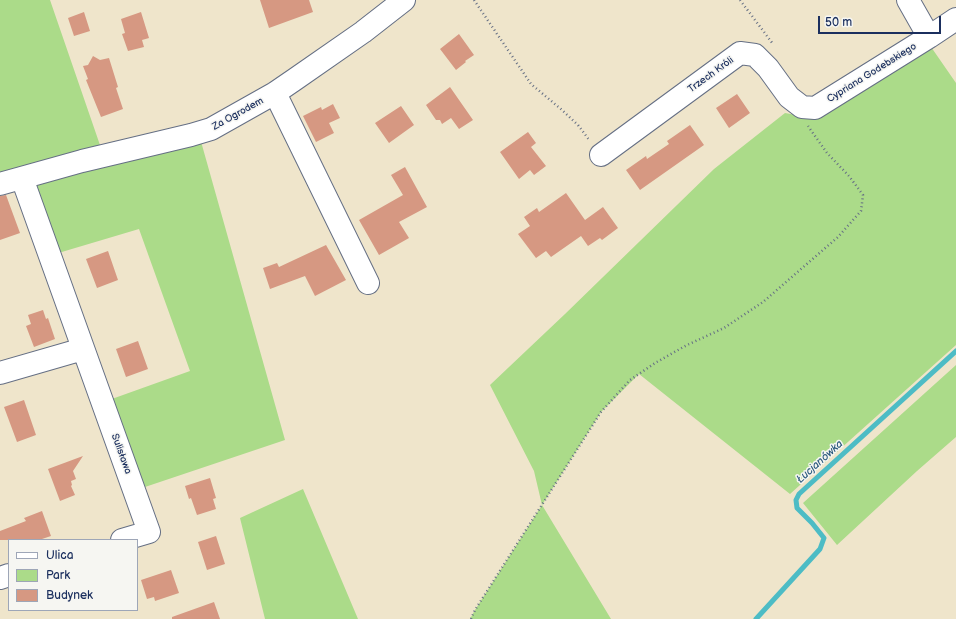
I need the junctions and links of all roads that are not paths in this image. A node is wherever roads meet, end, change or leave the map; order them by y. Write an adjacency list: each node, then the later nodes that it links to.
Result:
1 (404, 0): 5 (street, Za Ogrodem)
2 (908, 0): 4 (street)
3 (956, 19): 4 (street, Cypriana Godebskiego)
4 (929, 37): 6 (street, Cypriana Godebskiego)
5 (275, 93): 8 (street, Za Ogrodem); 10 (street)
6 (808, 107): 7 (street, Trzech Króli)
7 (601, 155)
8 (22, 178): 9 (street, Za Ogrodem); 11 (street, Sulisława)
9 (0, 184)
10 (368, 283)
11 (83, 349): 12 (street); 13 (street, Sulisława)
12 (0, 373)
13 (125, 539)

